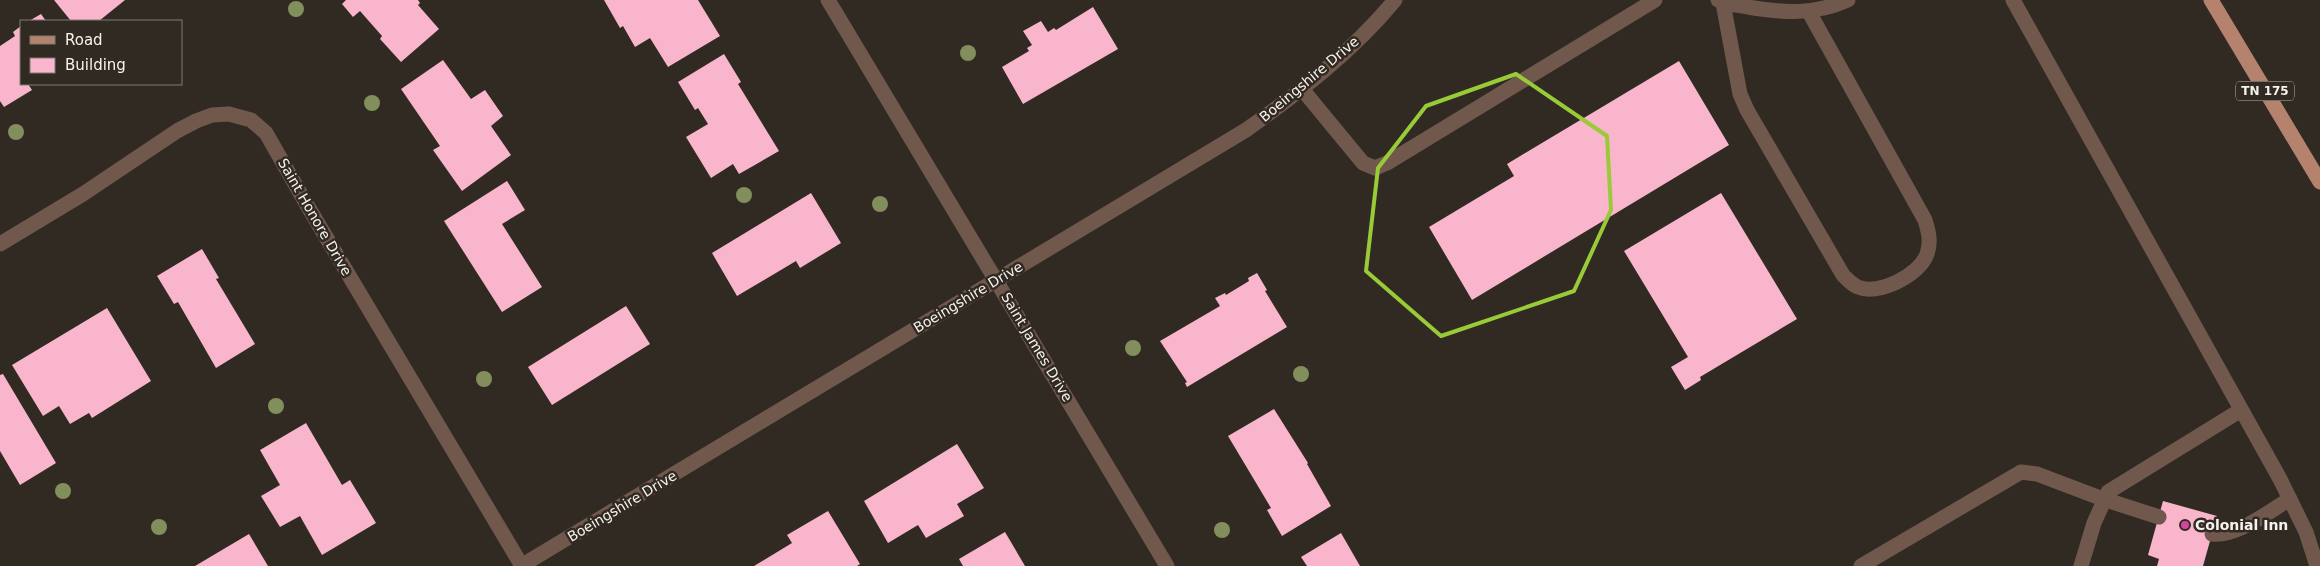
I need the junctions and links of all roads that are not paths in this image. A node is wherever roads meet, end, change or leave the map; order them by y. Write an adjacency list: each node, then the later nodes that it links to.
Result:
1 (828, 0): 12 (street, Saint James Drive)
2 (1395, 0): 9 (street, Boeingshire Drive)
3 (1655, 0): 9 (street)
4 (1848, 0): 8 (street)
5 (2013, 0): 13 (street)
6 (2211, 0): 10 (main road, TN 175)
7 (1721, 1): 8 (street); 8 (street)
8 (1809, 12)
9 (1302, 89): 12 (street, Boeingshire Drive)
10 (2320, 182)
11 (0, 244): 18 (street, Saint Honore Drive)
12 (996, 280): 18 (street, Boeingshire Drive); 19 (street, Saint James Drive)
13 (2241, 410): 14 (street); 15 (street)
14 (2103, 499): 16 (street); 20 (street); 21 (street)
15 (2290, 499): 17 (street); 22 (street)
16 (2159, 517)
17 (2212, 534)
18 (521, 566)
19 (1167, 566)
20 (1861, 566)
21 (2081, 566)
22 (2317, 566)

